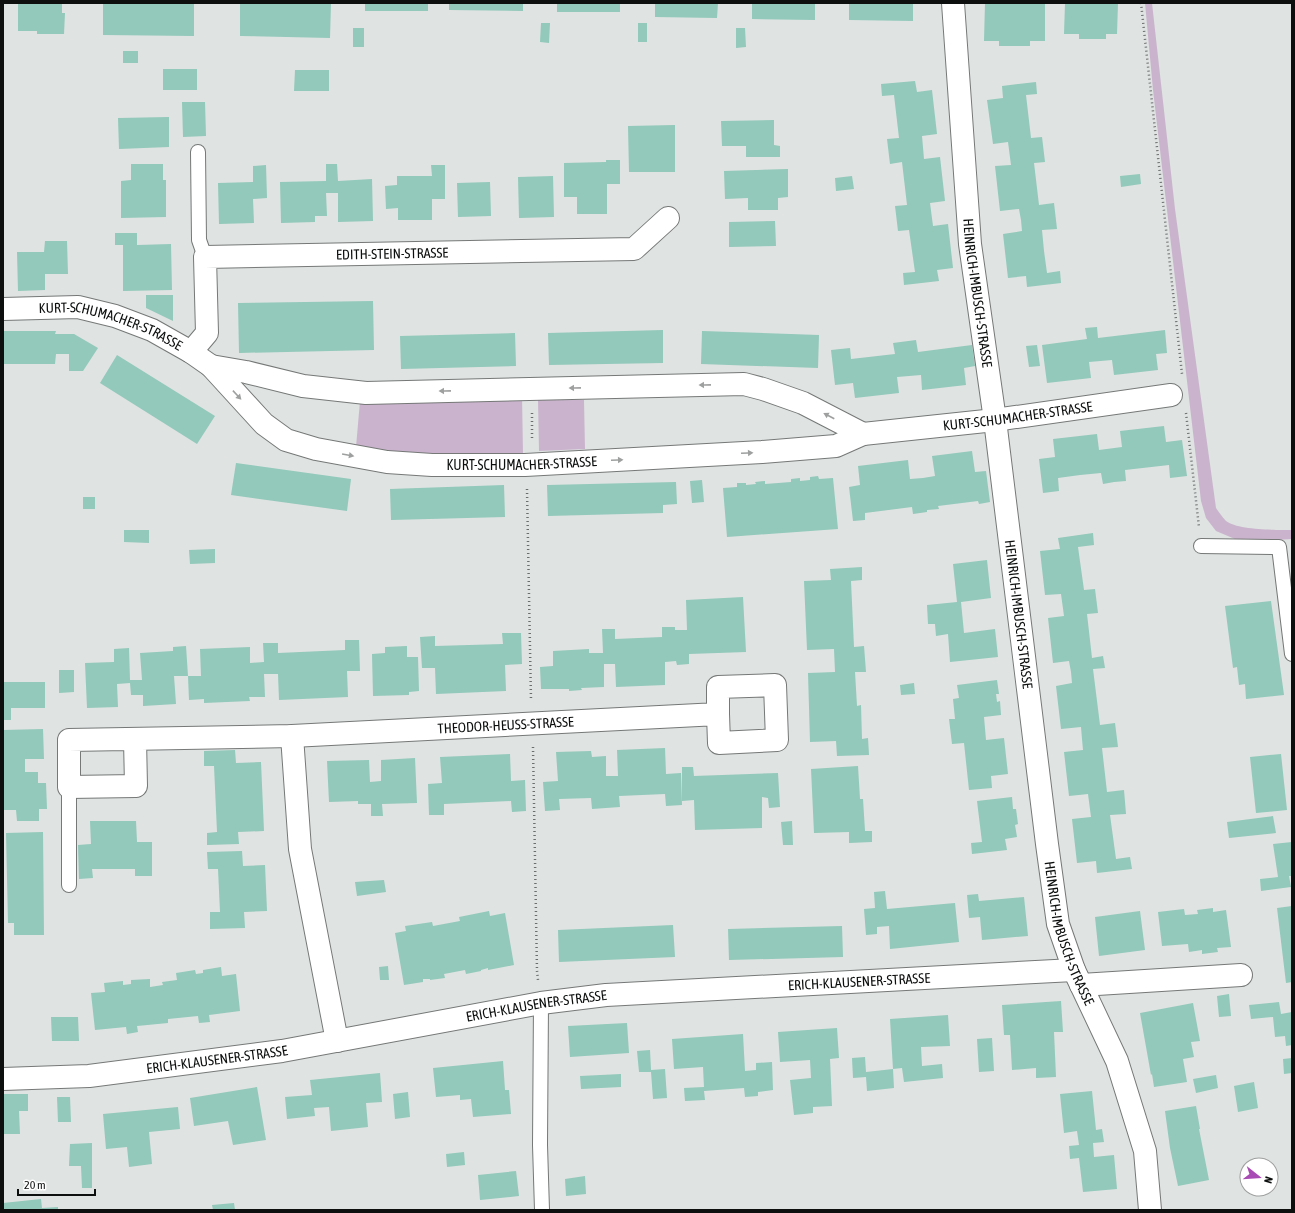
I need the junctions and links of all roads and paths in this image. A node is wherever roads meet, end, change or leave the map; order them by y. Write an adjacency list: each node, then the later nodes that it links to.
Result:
1 (953, 3): 11 (street, HEINRICH-IMBUSCH-STRASSE)
2 (1141, 3): 10 (path)
3 (198, 152): 5 (lane)
4 (668, 218): 5 (street, EDITH-STEIN-STRASSE)
5 (205, 257): 7 (street)
6 (3, 308): 7 (street, KURT-SCHUMACHER-STRASSE)
7 (191, 352): 8 (street, KURT-SCHUMACHER-STRASSE)
8 (211, 366): 9 (street, KURT-SCHUMACHER-STRASSE, one-way to 8); 13 (street, KURT-SCHUMACHER-STRASSE, one-way to 13)
9 (532, 389): 12 (street, KURT-SCHUMACHER-STRASSE, one-way to 9); 13 (path)
10 (1180, 394): 11 (street, KURT-SCHUMACHER-STRASSE); 14 (path)
11 (995, 420): 12 (street, KURT-SCHUMACHER-STRASSE); 22 (street, HEINRICH-IMBUSCH-STRASSE)
12 (863, 434): 13 (street, KURT-SCHUMACHER-STRASSE, one-way to 12)
13 (533, 464)
14 (1201, 546): 15 (lane)
15 (1292, 654)
16 (718, 714): 17 (street, THEODOR-HEUSS-STRASSE)
17 (292, 736): 18 (street, THEODOR-HEUSS-STRASSE); 24 (street)
18 (135, 739): 19 (street, THEODOR-HEUSS-STRASSE); 19 (street)
19 (68, 787): 20 (lane)
20 (69, 885)
21 (1241, 975): 22 (street, ERICH-KLAUSENER-STRASSE)
22 (1077, 977): 23 (street, ERICH-KLAUSENER-STRASSE); 27 (street, HEINRICH-IMBUSCH-STRASSE)
23 (542, 1003): 24 (street, ERICH-KLAUSENER-STRASSE); 26 (lane)
24 (337, 1041): 25 (street, ERICH-KLAUSENER-STRASSE)
25 (3, 1079)
26 (542, 1210)
27 (1150, 1210)

